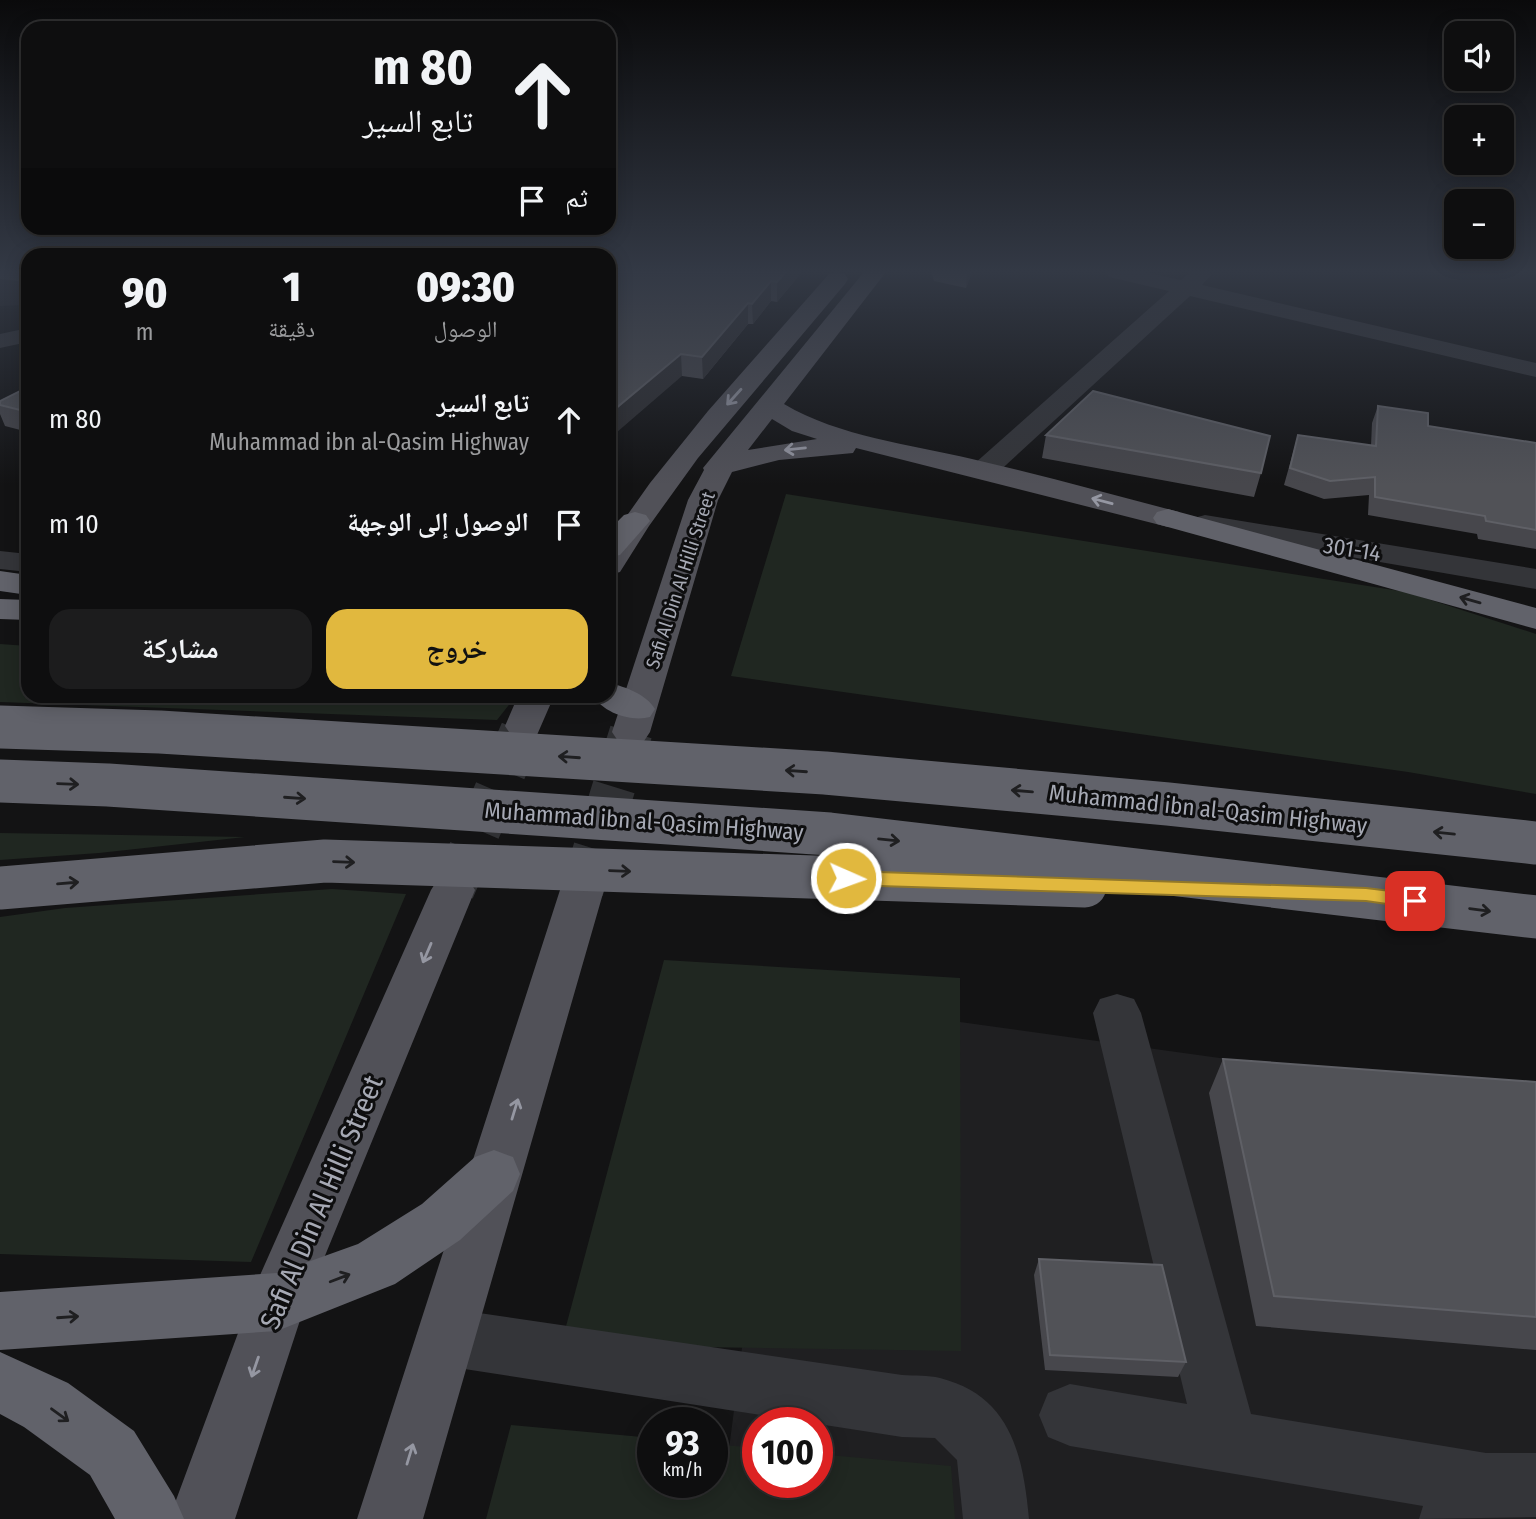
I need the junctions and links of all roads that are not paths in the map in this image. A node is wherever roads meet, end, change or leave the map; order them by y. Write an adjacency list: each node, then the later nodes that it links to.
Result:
1 (781, 343): 11 (main road, Safi Al Din Al Hilli Street, one-way to 11)
2 (819, 343): 6 (main road, Safi Al Din Al Hilli Street)
3 (1125, 343): 9 (street)
4 (1433, 343): 5 (street)
5 (1536, 370)
6 (769, 406): 7 (main road); 8 (main road, Safi Al Din Al Hilli Street)
7 (887, 449): 8 (main road, one-way to 8); 9 (main road)
8 (721, 466): 11 (main road); 22 (main road, Safi Al Din Al Hilli Street)
9 (984, 470): 10 (main road, one-way to 9)
10 (1168, 518): 16 (street, 301-14); 21 (highway, one-way to 10)
11 (635, 521): 12 (highway); 13 (main road, Safi Al Din Al Hilli Street)
12 (616, 541)
13 (616, 553)
14 (0, 560): 15 (street)
15 (21, 562)
16 (1536, 579)
17 (0, 581): 18 (highway)
18 (21, 584)
19 (0, 609): 20 (highway)
20 (21, 610)
21 (1536, 619)
22 (626, 712)
23 (0, 727): 25 (highway, Muhammad ibn al-Qasim Highway, one-way to 23, bridge)
24 (0, 782): 29 (highway, Muhammad ibn al-Qasim Highway, one-way to 29, bridge)
25 (1536, 843)
26 (0, 888): 29 (highway, one-way to 29, bridge)
27 (453, 890): 33 (main road, Safi Al Din Al Hilli Street, one-way to 33)
28 (582, 890): 32 (main road, one-way to 28)
29 (1366, 895): 30 (highway, Muhammad ibn al-Qasim Highway, one-way to 30, bridge)
30 (1536, 917)
31 (1117, 1013): 38 (street)
32 (494, 1174): 33 (highway, one-way to 32); 35 (main road)
33 (277, 1302): 34 (highway, one-way to 33); 41 (main road, Safi Al Din Al Hilli Street, one-way to 41)
34 (0, 1321)
35 (445, 1337): 42 (main road, one-way to 35); 43 (street)
36 (0, 1382): 40 (highway, one-way to 40)
37 (1070, 1415): 38 (street)
38 (1227, 1441): 39 (street)
39 (1491, 1496)
40 (151, 1519)
41 (202, 1519)
42 (390, 1519)
43 (996, 1519)

